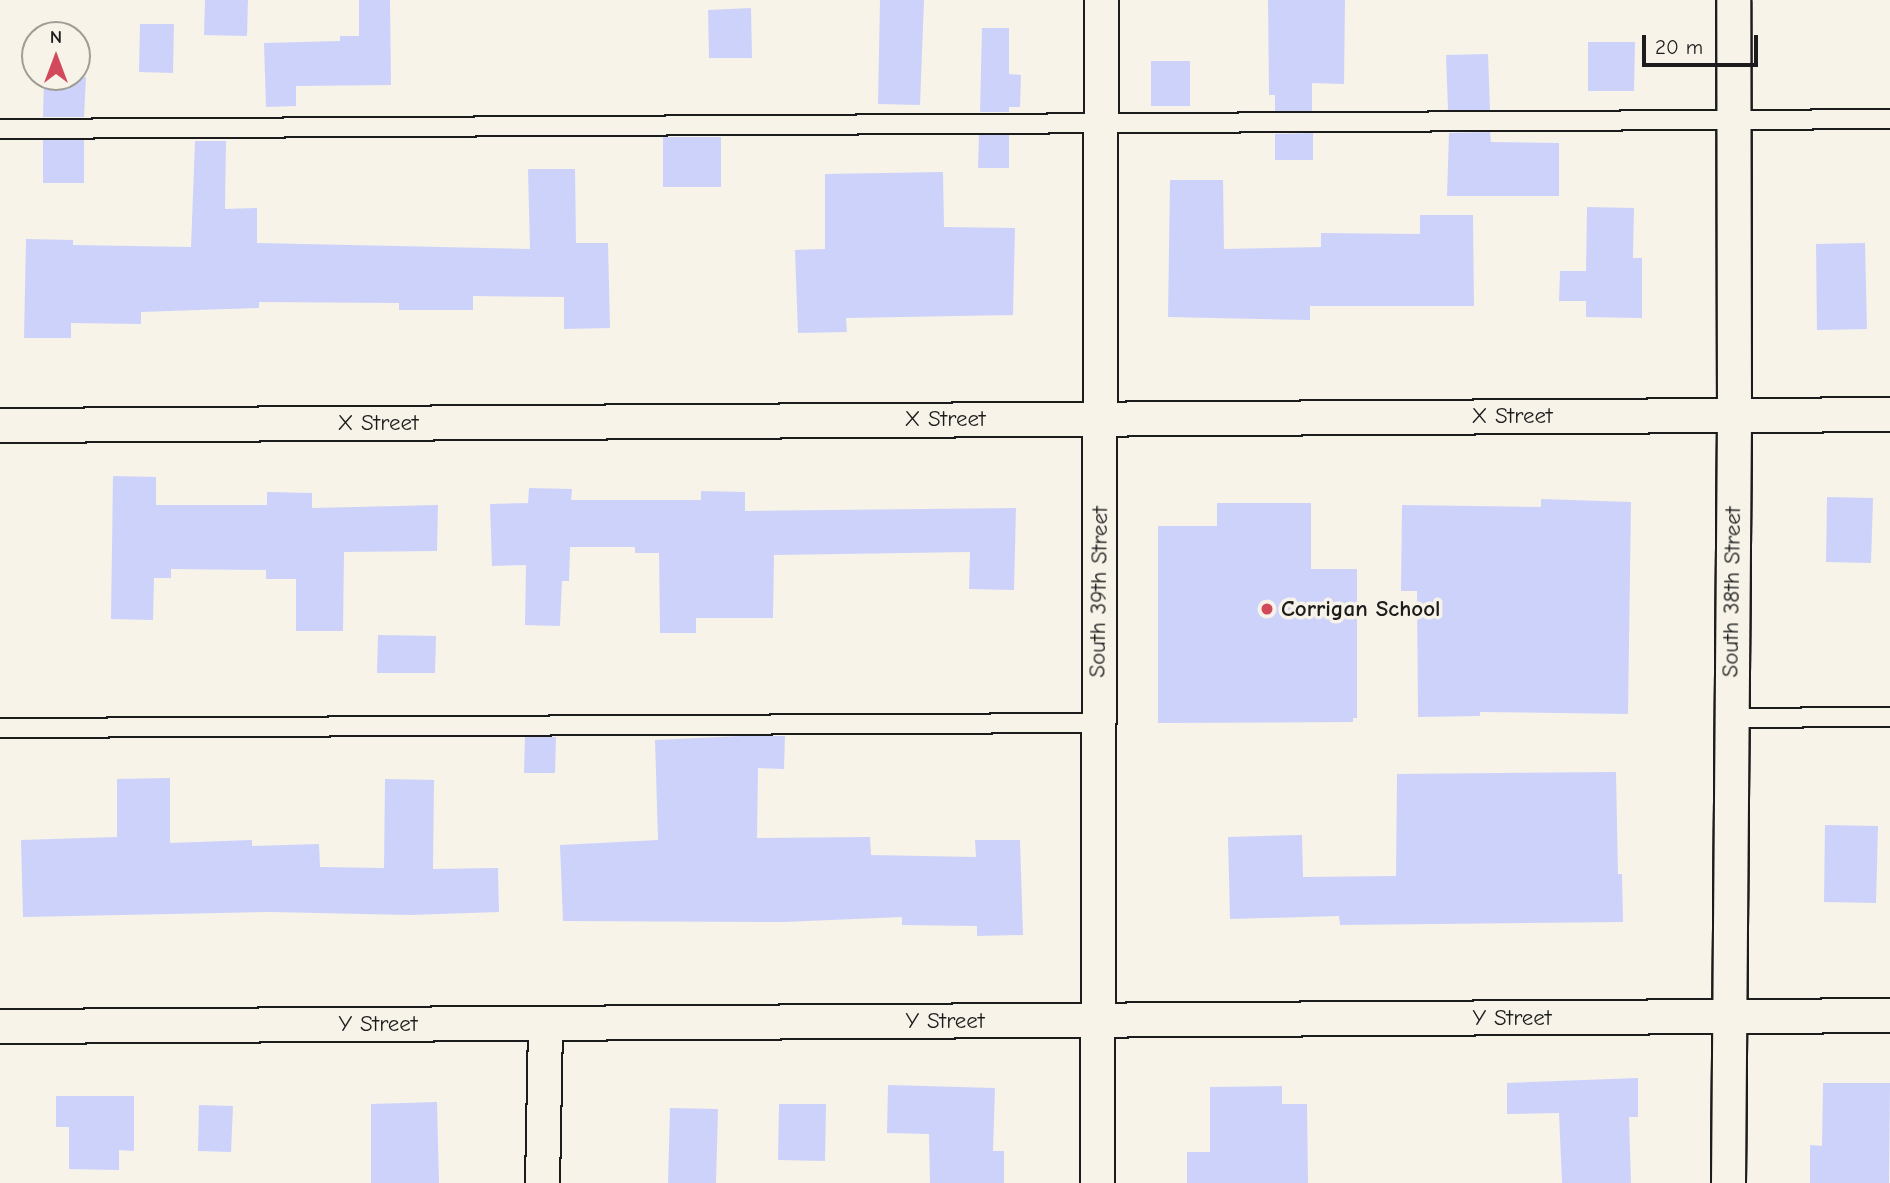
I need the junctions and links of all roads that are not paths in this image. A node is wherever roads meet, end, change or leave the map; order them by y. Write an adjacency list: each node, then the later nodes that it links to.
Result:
1 (1101, 0): 5 (street, South 39th Street)
2 (1733, 0): 4 (street, South 38th Street)
3 (1890, 120): 4 (lane)
4 (1733, 121): 5 (lane); 7 (street, South 38th Street)
5 (1101, 124): 6 (lane); 9 (street, South 39th Street)
6 (0, 129)
7 (1734, 414): 8 (street, X Street); 9 (street, X Street); 12 (street, South 38th Street)
8 (1890, 414)
9 (1100, 418): 10 (street, X Street); 13 (street, South 39th Street)
10 (0, 425)
11 (1890, 717): 12 (lane)
12 (1731, 718): 16 (street, South 38th Street)
13 (1098, 723): 14 (lane); 17 (street, South 39th Street)
14 (0, 728)
15 (1890, 1015): 16 (street, Y Street)
16 (1729, 1016): 17 (street, Y Street); 22 (street, South 38th Street)
17 (1096, 1021): 18 (street, Y Street); 21 (street, South 39th Street)
18 (544, 1024): 19 (street, Y Street); 20 (street)
19 (0, 1026)
20 (542, 1183)
21 (1097, 1183)
22 (1728, 1183)

